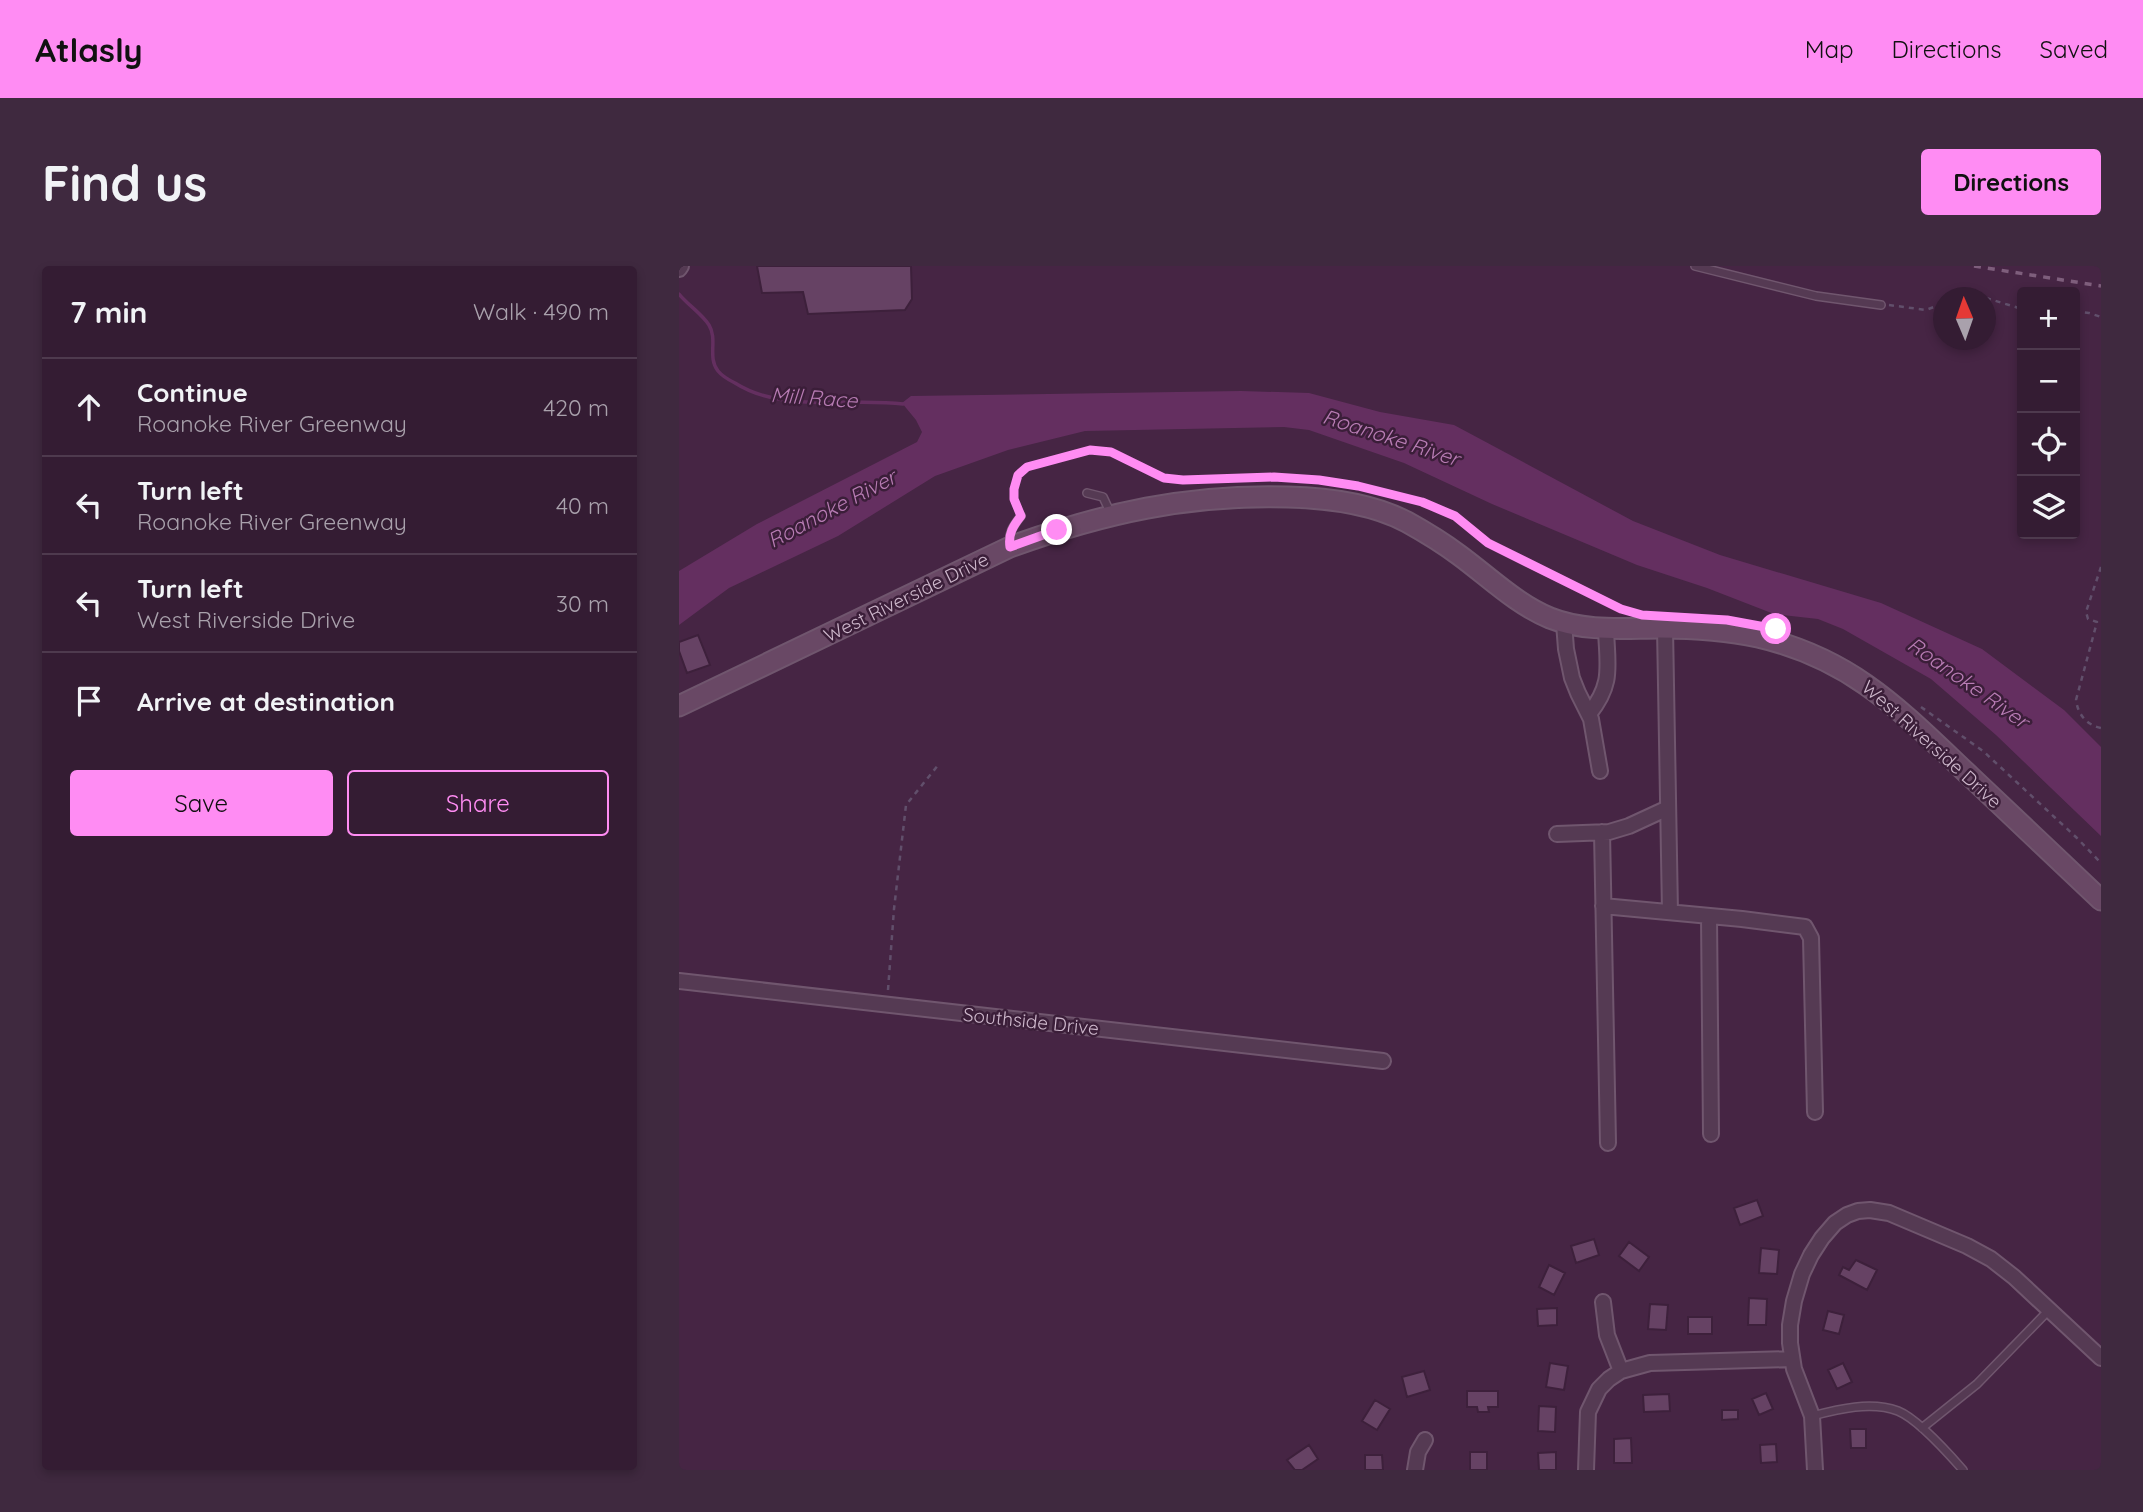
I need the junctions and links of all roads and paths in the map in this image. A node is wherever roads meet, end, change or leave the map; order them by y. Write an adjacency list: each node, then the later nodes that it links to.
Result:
1 (1695, 266): 3 (lane)
2 (1996, 301): 5 (path)
3 (1881, 304): 4 (path)
4 (1933, 307)
5 (2017, 307)
6 (2080, 312): 7 (path)
7 (2101, 317)
8 (1087, 493): 9 (lane)
9 (1112, 515): 11 (street, West Riverside Drive); 14 (street, West Riverside Drive)
10 (1021, 516): 11 (lane); 13 (path)
11 (1010, 547): 18 (street, West Riverside Drive)
12 (2101, 567): 20 (path)
13 (1642, 615)
14 (1564, 623): 15 (street, West Riverside Drive); 19 (street)
15 (1606, 628): 16 (street, West Riverside Drive); 19 (street)
16 (1665, 628): 23 (street); 27 (street, West Riverside Drive)
17 (1916, 704): 26 (path)
18 (679, 706)
19 (1589, 714): 22 (street)
20 (2101, 729)
21 (939, 764): 32 (path)
22 (1600, 771)
23 (1668, 808): 24 (street); 29 (street)
24 (1602, 832): 25 (street); 28 (street)
25 (1557, 834)
26 (2101, 863)
27 (2101, 900)
28 (1603, 906): 29 (street); 36 (street)
29 (1670, 912): 30 (street)
30 (1709, 916): 34 (street); 35 (street)
31 (679, 981): 32 (street, Southside Drive)
32 (886, 1004): 33 (street, Southside Drive)
33 (1383, 1061)
34 (1815, 1112)
35 (1711, 1134)
36 (1608, 1143)
37 (1603, 1302): 41 (street)
38 (2049, 1310): 39 (street); 40 (street); 43 (lane)
39 (2101, 1358)
40 (1792, 1359): 41 (street); 42 (street)
41 (1621, 1371): 46 (street)
42 (1812, 1416): 43 (lane); 47 (street)
43 (1922, 1428): 48 (lane)
44 (1425, 1440): 45 (street)
45 (1415, 1470)
46 (1586, 1470)
47 (1815, 1470)
48 (1963, 1470)

